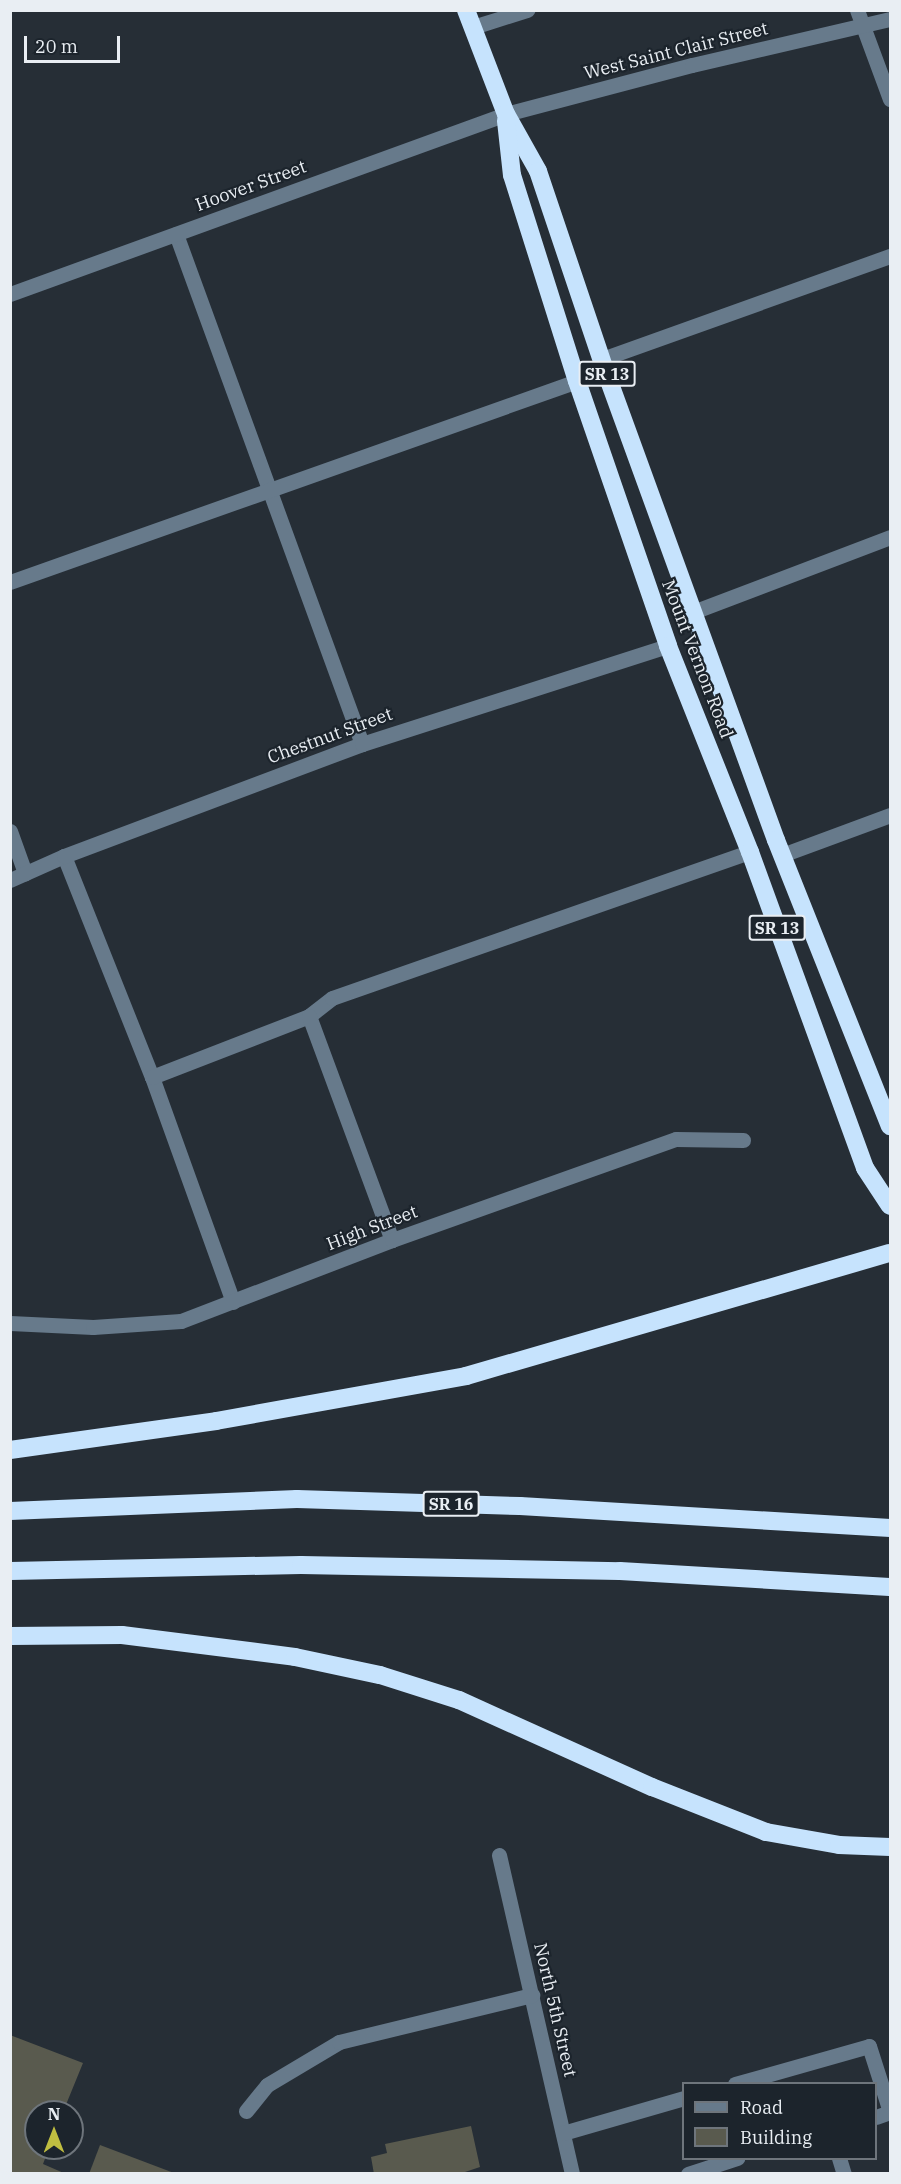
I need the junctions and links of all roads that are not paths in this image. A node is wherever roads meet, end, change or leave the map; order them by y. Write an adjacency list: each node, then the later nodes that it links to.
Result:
1 (526, 10): 3 (street)
2 (857, 10): 5 (street)
3 (469, 19): 7 (highway, Mount Vernon Road / SR 13)
4 (891, 19): 5 (street, West Saint Clair Street)
5 (863, 28): 6 (street); 7 (street, West Saint Clair Street)
6 (891, 99)
7 (506, 114): 8 (street, Hoover Street); 11 (highway, Mount Vernon Road / SR 13); 12 (highway, Mount Vernon Road / SR 13)
8 (176, 234): 10 (street, Hoover Street); 13 (street)
9 (891, 256): 11 (street)
10 (10, 294)
11 (602, 359): 16 (highway, Mount Vernon Road / SR 13)
12 (577, 381): 13 (street); 17 (highway, Mount Vernon Road / SR 13)
13 (269, 491): 15 (street); 18 (street)
14 (891, 537): 16 (street)
15 (10, 582)
16 (693, 612): 22 (highway, Mount Vernon Road / SR 13)
17 (668, 646): 18 (street, Chestnut Street); 21 (highway, Mount Vernon Road / SR 13)
18 (362, 744): 23 (street, Chestnut Street)
19 (891, 815): 22 (street)
20 (10, 831): 24 (street)
21 (750, 852): 26 (street); 30 (highway, Mount Vernon Road / SR 13)
22 (782, 855): 28 (highway, Mount Vernon Road / SR 13)
23 (64, 856): 24 (street, Chestnut Street); 27 (street)
24 (25, 873): 25 (street, Chestnut Street)
25 (10, 880)
26 (309, 1016): 27 (street); 31 (street)
27 (152, 1077): 33 (street)
28 (891, 1126)
29 (742, 1140): 31 (street, High Street)
30 (891, 1206)
31 (392, 1240): 33 (street, High Street)
32 (891, 1253): 35 (highway)
33 (233, 1302): 34 (street, High Street)
34 (10, 1323)
35 (10, 1450)
36 (10, 1510): 37 (highway, SR 16)
37 (891, 1528)
38 (10, 1571): 39 (highway)
39 (891, 1587)
40 (10, 1636): 41 (highway)
41 (891, 1847)
42 (499, 1855): 43 (street, North 5th Street)
43 (531, 1995): 46 (street); 48 (street, North 5th Street)
44 (742, 2082): 47 (street)
45 (682, 2099): 48 (street)
46 (246, 2111)
47 (890, 2112)
48 (563, 2133): 50 (street, North 5th Street)
49 (731, 2160): 51 (street)
50 (572, 2174)
51 (688, 2174)

